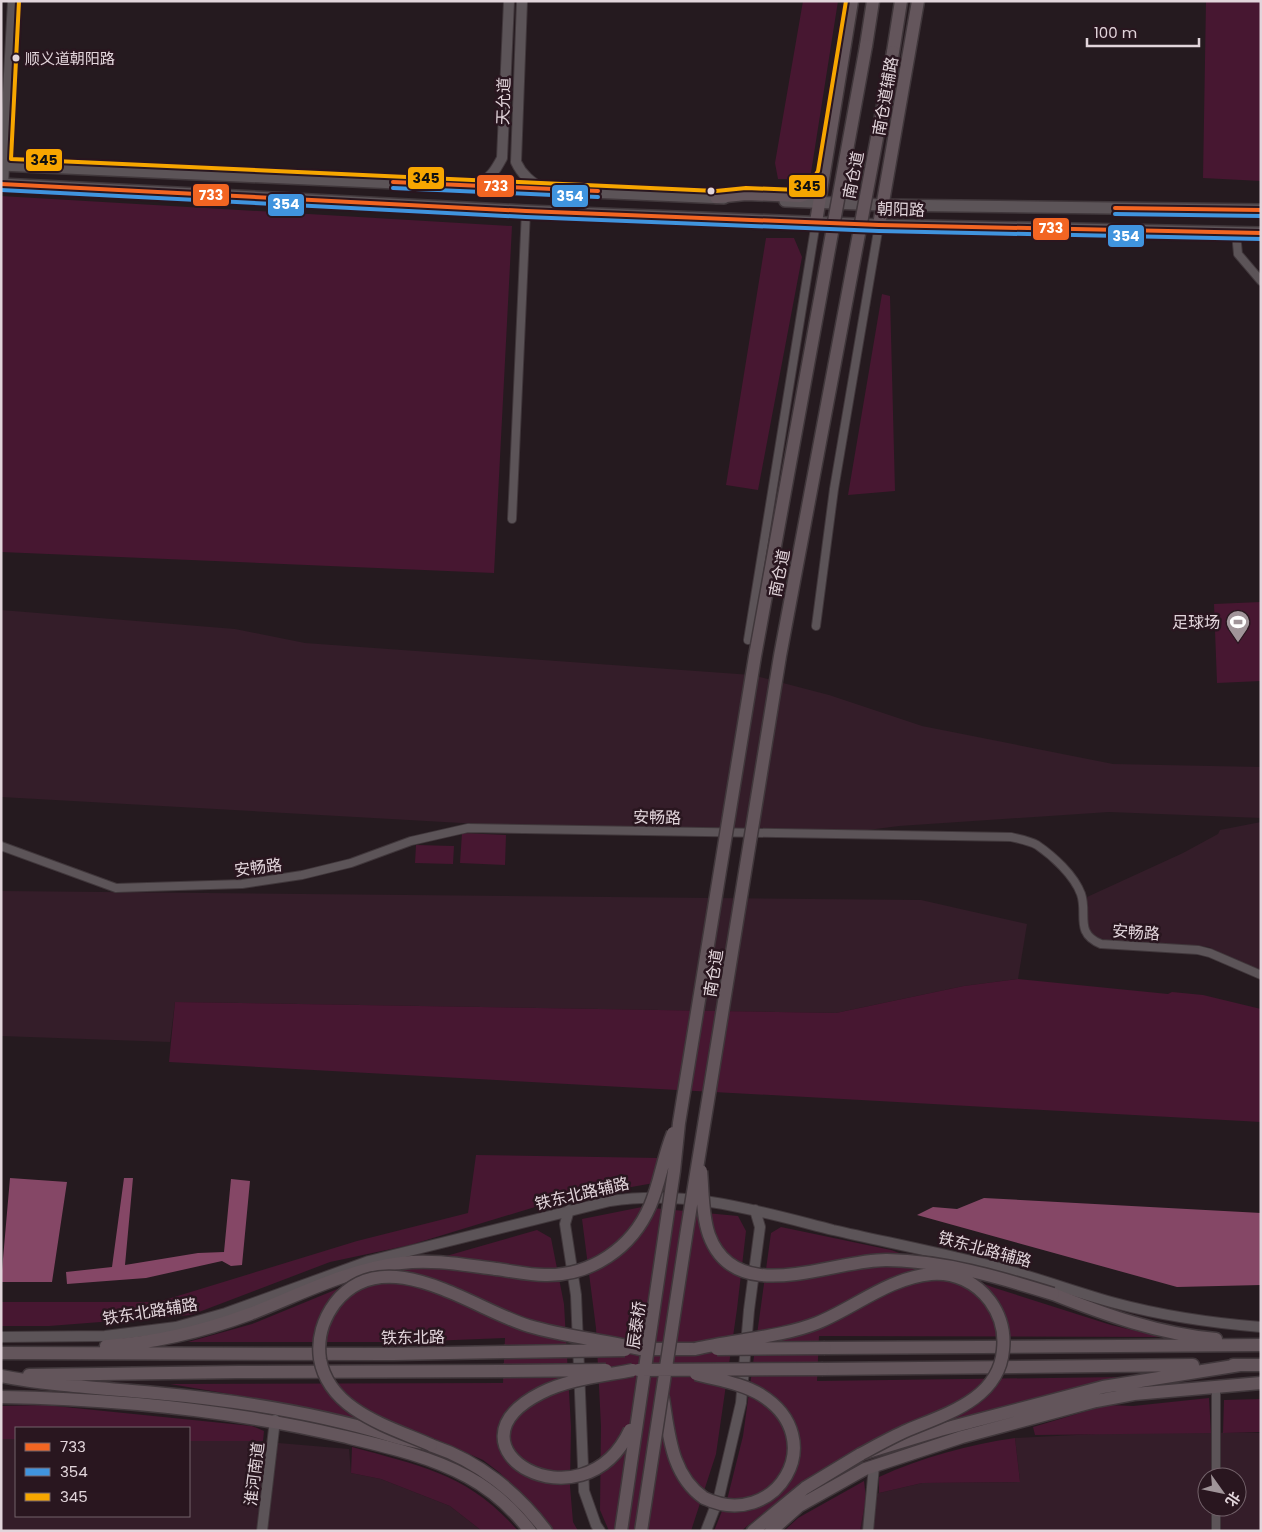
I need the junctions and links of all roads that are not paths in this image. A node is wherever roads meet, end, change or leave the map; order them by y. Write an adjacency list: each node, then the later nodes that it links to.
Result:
1 (13, 1): 8 (street)
2 (509, 1): 11 (street, 天允道)
3 (522, 1): 12 (street, 天允道)
4 (852, 1): 9 (main road)
5 (873, 1): 28 (highway, 南仓道, bridge)
6 (901, 1): 29 (highway, 南仓道, bridge)
7 (918, 1): 15 (main road, 南仓道辅路)
8 (3, 165): 10 (street); 11 (main road, 朝阳路)
9 (824, 174): 13 (main road); 14 (main road)
10 (2, 184): 17 (main road, 朝阳路)
11 (477, 185): 12 (main road, 朝阳路)
12 (543, 189): 13 (main road, 朝阳路)
13 (716, 197): 14 (main road, 朝阳路)
14 (819, 203): 15 (main road, 朝阳路); 18 (main road)
15 (882, 206): 16 (main road, 朝阳路); 19 (main road, 南仓道辅路)
16 (1261, 210)
17 (526, 211): 18 (main road, 朝阳路); 23 (street)
18 (816, 222): 19 (main road, 朝阳路); 25 (street)
19 (879, 226): 21 (main road, 朝阳路); 24 (street)
20 (1261, 232): 21 (main road, 朝阳路)
21 (1236, 233): 22 (street)
22 (1261, 281)
23 (512, 519)
24 (816, 626)
25 (748, 640)
26 (1, 846): 27 (street, 安畅路)
27 (1261, 975)
28 (679, 1122): 38 (highway, bridge); 44 (highway, 辰泰桥, bridge)
29 (700, 1154): 34 (highway, bridge); 47 (highway, bridge)
30 (569, 1210): 31 (street, 铁东北路辅路); 33 (street, 铁东北路辅路); 59 (street)
31 (755, 1210): 32 (street, 铁东北路辅路); 65 (street)
32 (1261, 1327)
33 (1, 1337)
34 (1261, 1344): 36 (highway, 铁东北路, bridge)
35 (640, 1349): 36 (highway, 铁东北路, bridge); 38 (highway, 铁东北路, bridge); 50 (highway, bridge)
36 (695, 1349): 51 (highway, bridge)
37 (1, 1353): 38 (highway, 铁东北路)
38 (46, 1353)
39 (1240, 1365): 40 (highway); 42 (highway, 铁东北路, bridge); 51 (highway, bridge)
40 (1261, 1365)
41 (633, 1370): 42 (highway, 铁东北路, bridge); 43 (highway, 铁东北路, bridge); 56 (highway, bridge)
42 (681, 1370): 47 (highway, bridge)
43 (1, 1375): 50 (highway, bridge)
44 (644, 1382): 54 (highway, bridge); 63 (highway, 辰泰桥, bridge)
45 (1261, 1383): 46 (highway)
46 (1216, 1386): 52 (highway); 53 (street)
47 (662, 1391): 64 (highway, bridge)
48 (1, 1397): 49 (main road)
49 (275, 1420): 60 (street, 淮河南道); 61 (main road)
50 (431, 1445): 62 (highway)
51 (861, 1454): 66 (highway)
52 (874, 1466): 67 (highway); 68 (street)
53 (1216, 1467)
54 (612, 1473)
55 (596, 1489): 57 (highway)
56 (531, 1495)
57 (577, 1500)
58 (1216, 1517): 69 (street)
59 (598, 1529)
60 (262, 1531)
61 (530, 1531)
62 (546, 1531)
63 (621, 1531)
64 (641, 1531)
65 (706, 1531)
66 (752, 1531)
67 (771, 1531)
68 (868, 1531)
69 (1216, 1531)

